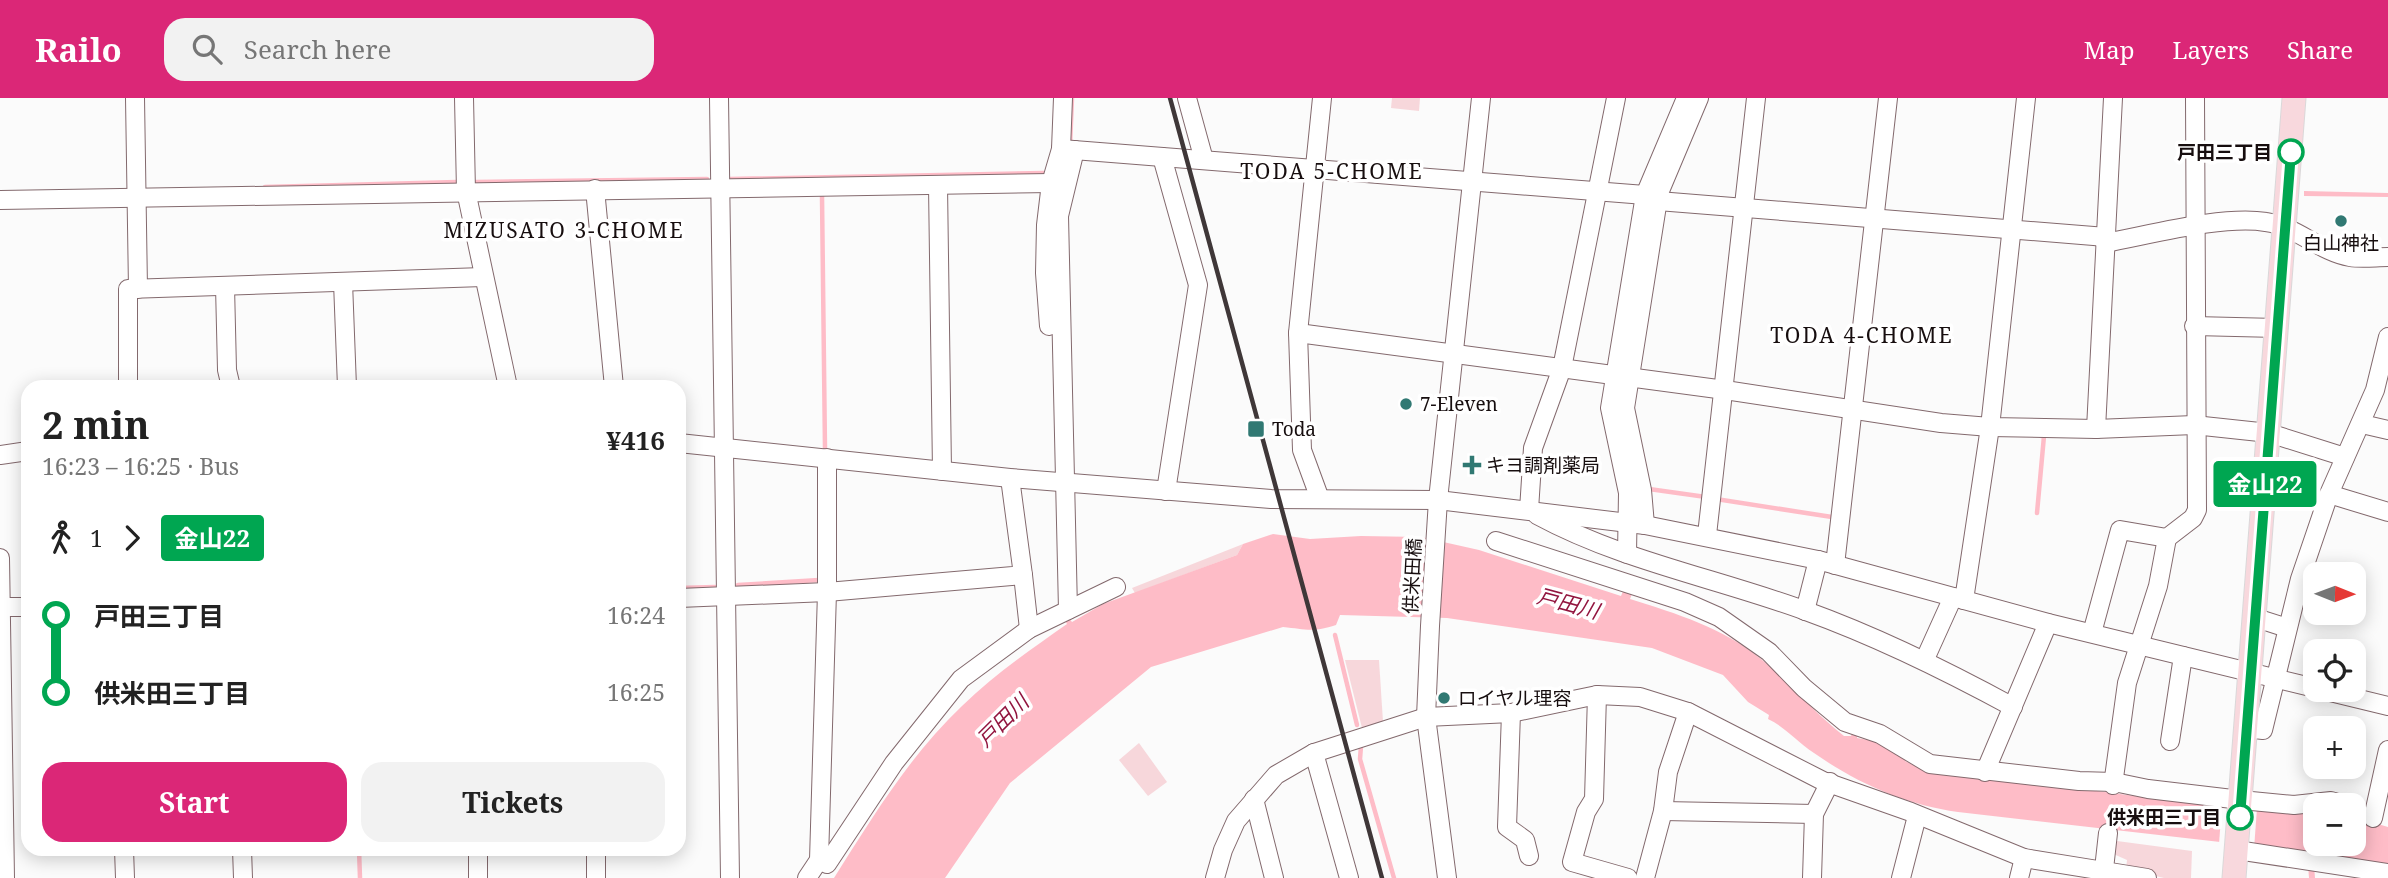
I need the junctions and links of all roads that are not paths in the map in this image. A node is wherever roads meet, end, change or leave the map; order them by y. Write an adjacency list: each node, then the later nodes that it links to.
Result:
1 (135, 98): 28 (street)
2 (464, 98): 26 (street)
3 (719, 98): 24 (street)
4 (1063, 98): 17 (street)
5 (1187, 98): 19 (street)
6 (1322, 98): 20 (street)
7 (1481, 98): 21 (street, 供米田橋)
8 (1616, 98): 27 (street)
9 (1686, 98): 29 (street)
10 (1699, 98): 29 (street)
11 (1756, 98): 31 (street)
12 (1888, 98): 32 (street)
13 (2026, 98): 35 (street)
14 (2113, 98): 36 (street)
15 (2195, 98): 34 (street)
16 (2294, 98): 33 (main road)
17 (1068, 150): 18 (street); 22 (street); 70 (street)
18 (1162, 157): 19 (street); 71 (street)
19 (1204, 160): 20 (street)
20 (1315, 168): 21 (street); 44 (street)
21 (1471, 181): 27 (street); 46 (street, 供米田橋)
22 (1051, 183): 23 (street); 70 (street)
23 (938, 185): 24 (street); 68 (street)
24 (720, 188): 25 (street); 63 (street)
25 (595, 189): 26 (street); 53 (street)
26 (466, 191): 28 (street); 38 (street)
27 (1596, 193): 29 (street); 47 (street)
28 (139, 197): 30 (street); 41 (street)
29 (1652, 198): 31 (street); 48 (street)
30 (0, 200)
31 (1744, 208): 32 (street); 54 (street)
32 (1874, 218): 35 (street); 55 (street)
33 (2286, 227): 34 (street); 37 (street); 43 (main road)
34 (2194, 228): 36 (street); 42 (street)
35 (2012, 230): 36 (street); 58 (street)
36 (2106, 240): 59 (street)
37 (2388, 257)
38 (483, 278): 39 (street); 52 (street)
39 (343, 282): 40 (street); 51 (street)
40 (225, 286): 41 (street); 50 (street)
41 (138, 289): 49 (street)
42 (2194, 326): 43 (street); 57 (street)
43 (2277, 328): 61 (main road)
44 (1298, 333): 46 (street); 73 (street)
45 (2388, 337): 56 (street)
46 (1454, 355): 47 (street); 74 (street, 供米田橋)
47 (1562, 368): 48 (street); 75 (street)
48 (1623, 377): 54 (street); 77 (street)
49 (128, 380)
50 (231, 380)
51 (347, 380)
52 (506, 380)
53 (613, 380)
54 (1725, 390): 55 (street); 78 (street)
55 (1853, 408): 58 (street); 83 (street)
56 (2362, 424): 60 (street); 66 (street)
57 (2194, 425): 59 (street); 61 (street); 79 (street)
58 (1990, 428): 59 (street); 89 (street)
59 (2096, 429)
60 (2388, 430)
61 (2269, 433): 66 (street); 94 (main road)
62 (686, 444): 63 (street)
63 (724, 448): 67 (street); 87 (street)
64 (21, 452): 65 (street)
65 (0, 455)
66 (2345, 457): 72 (street)
67 (827, 458): 68 (street); 86 (street)
68 (942, 471): 69 (street)
69 (1010, 478): 70 (street); 84 (street)
70 (1059, 480): 71 (street); 92 (street)
71 (1166, 491): 73 (street)
72 (2329, 494): 76 (street); 96 (street)
73 (1320, 499): 74 (street)
74 (1438, 500): 75 (street); 111 (street, 供米田橋)
75 (1529, 510): 77 (street); 81 (street)
76 (2388, 512)
77 (1637, 524): 78 (street); 81 (street)
78 (1707, 535): 83 (street)
79 (2166, 538): 98 (street); 99 (street)
80 (1496, 541): 116 (street)
81 (1634, 556): 93 (street)
82 (0, 558): 90 (street)
83 (1826, 563): 89 (street); 93 (street)
84 (1023, 575): 86 (street); 97 (street)
85 (1116, 587): 92 (street)
86 (827, 592): 87 (street); 134 (street)
87 (726, 596): 88 (street); 144 (street)
88 (686, 598)
89 (1958, 598): 95 (street); 101 (street)
90 (1, 607): 91 (street); 139 (street)
91 (21, 607)
92 (1068, 610): 97 (street)
93 (1805, 611): 101 (street)
94 (2253, 617): 96 (street); 102 (main road)
95 (2048, 622): 98 (street); 108 (street)
96 (2287, 628): 103 (street)
97 (1030, 629): 134 (street)
98 (2092, 633): 99 (street)
99 (2137, 644): 100 (street); 118 (street)
100 (2183, 656): 102 (street); 113 (street)
101 (1925, 659): 108 (street)
102 (2249, 672): 103 (street); 112 (main road)
103 (2278, 679): 104 (street); 112 (street)
104 (2303, 685)
105 (1597, 695): 109 (street); 110 (street); 136 (street)
106 (2366, 701): 107 (street)
107 (2388, 706)
108 (2013, 707): 116 (street)
109 (1688, 712): 117 (street); 122 (street)
110 (1511, 713): 111 (street); 132 (street)
111 (1426, 717): 115 (street); 149 (street, 供米田橋)
112 (2245, 728): 120 (main road)
113 (2171, 741)
114 (2388, 750): 125 (street)
115 (1314, 753): 119 (street); 148 (street)
116 (1985, 772): 118 (street)
117 (1830, 782): 123 (street); 124 (street)
118 (2113, 783): 120 (street)
119 (1254, 799): 146 (street); 147 (street)
120 (2241, 802): 121 (street); 127 (main road)
121 (2303, 803)
122 (1663, 811): 123 (street); 151 (street)
123 (1814, 814): 152 (street)
124 (1917, 816): 133 (street); 153 (street)
125 (2380, 820)
126 (2108, 833): 135 (street)
127 (2237, 850): 137 (street); 156 (main road)
128 (124, 856): 140 (street)
129 (242, 856): 141 (street)
130 (478, 856): 142 (street)
131 (596, 856): 143 (street)
132 (1529, 856)
133 (2024, 858): 135 (street); 154 (street)
134 (819, 860): 145 (street)
135 (2104, 869): 138 (street)
136 (1580, 871): 150 (street)
137 (2388, 873)
138 (2124, 875): 155 (street)
139 (5, 878)
140 (125, 878)
141 (243, 878)
142 (478, 878)
143 (596, 878)
144 (730, 878)
145 (807, 878)
146 (1214, 878)
147 (1275, 878)
148 (1349, 878)
149 (1447, 878)
150 (1628, 878)
151 (1645, 878)
152 (1812, 878)
153 (1901, 878)
154 (2019, 878)
155 (2147, 878)
156 (2234, 878)

